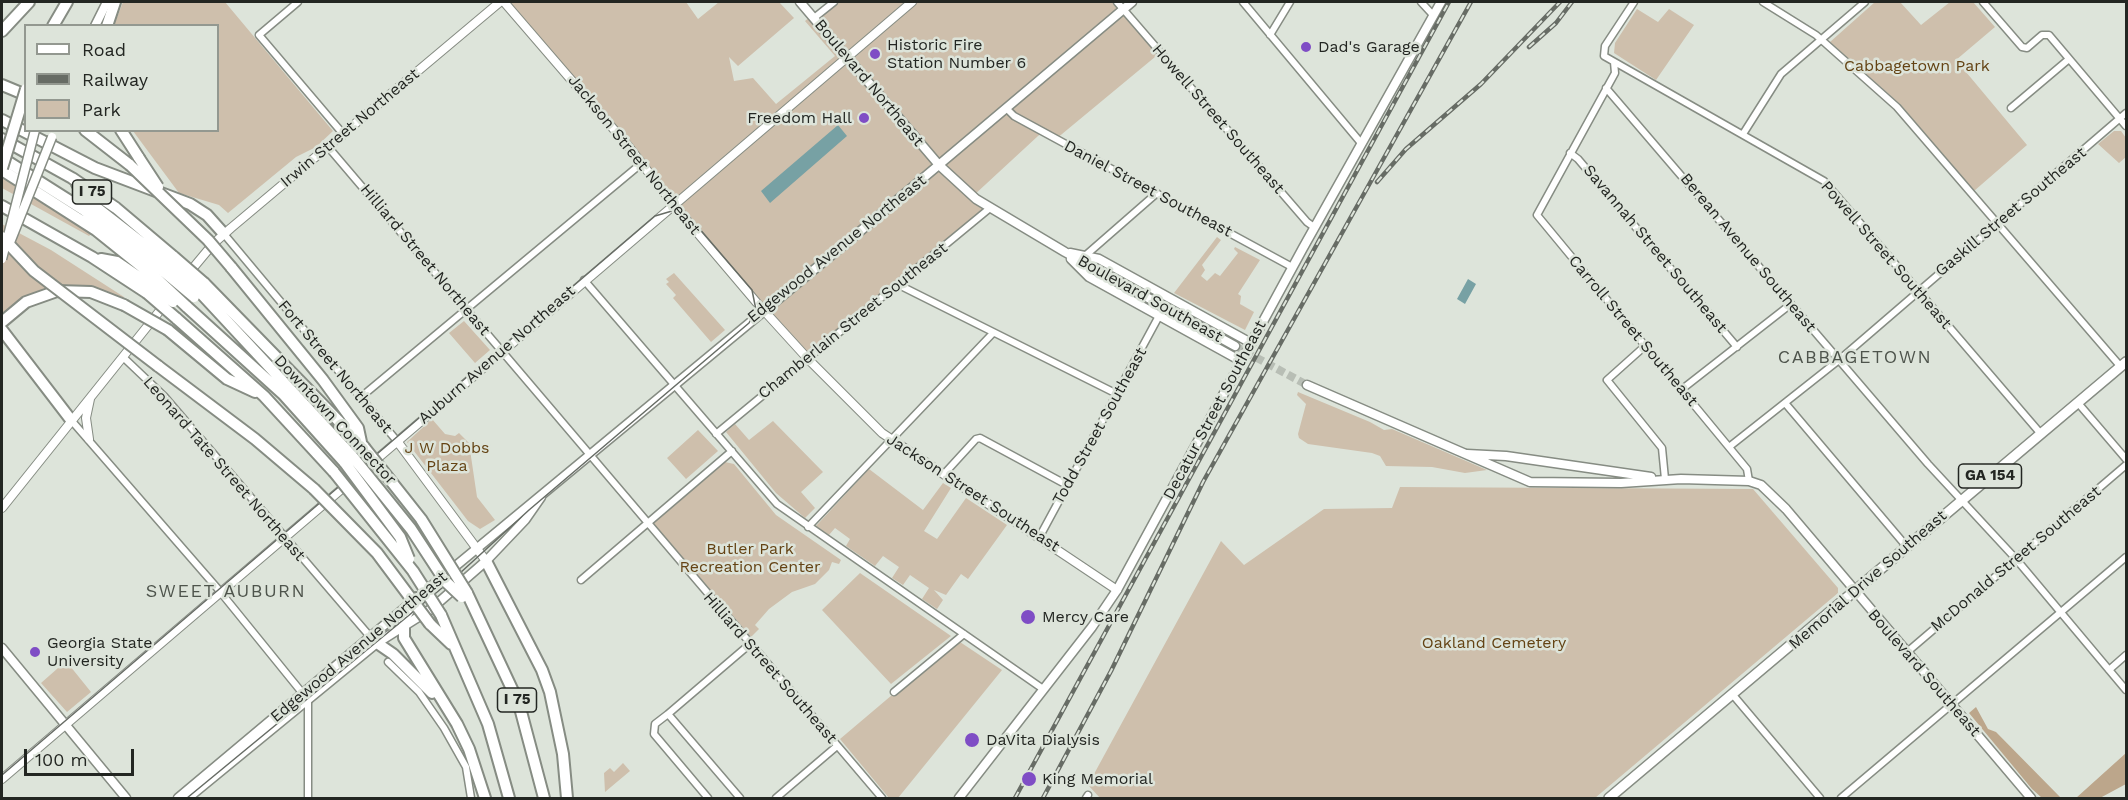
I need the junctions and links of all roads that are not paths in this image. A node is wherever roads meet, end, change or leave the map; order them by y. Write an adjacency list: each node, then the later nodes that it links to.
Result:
1 (29, 2): 25 (highway)
2 (67, 2): 22 (highway)
3 (106, 2): 23 (main road)
4 (115, 2): 24 (highway)
5 (298, 2): 47 (street)
6 (502, 2): 47 (street, Irwin Street Northeast); 54 (street, Jackson Street Northeast)
7 (800, 2): 21 (main road, Boulevard Northeast)
8 (834, 2): 21 (street)
9 (912, 2): 28 (street, Auburn Avenue Northeast)
10 (1132, 2): 19 (main road, Edgewood Avenue Northeast)
11 (1243, 2): 26 (street)
12 (1290, 2): 26 (street)
13 (1420, 2): 20 (street)
14 (1441, 2): 20 (main road, Decatur Street Southeast)
15 (1634, 2): 30 (street)
16 (1762, 2): 27 (street)
17 (1983, 2): 29 (street)
18 (1860, 3): 27 (street)
19 (1120, 5): 34 (main road, Edgewood Avenue Northeast); 62 (street, Howell Street Southeast)
20 (1433, 15): 49 (main road, Decatur Street Southeast)
21 (814, 18): 28 (main road, Boulevard Northeast)
22 (54, 24)
23 (96, 24)
24 (108, 24)
25 (3, 29)
26 (1270, 34): 49 (street)
27 (1820, 39): 46 (street); 61 (street)
28 (847, 57): 55 (main road, Boulevard Northeast); 58 (street, Auburn Avenue Northeast)
29 (2069, 59): 35 (street); 37 (street)
30 (1614, 62): 32 (street); 46 (street, Powell Street Southeast)
31 (2, 85): 33 (highway)
32 (1606, 88): 51 (street); 74 (street, Berean Avenue Southeast)
33 (24, 93): 56 (highway, bridge)
34 (1006, 108): 55 (main road, Edgewood Avenue Northeast); 57 (street, Daniel Street Southeast)
35 (2011, 108)
36 (2127, 113): 37 (street, Gaskill Street Southeast)
37 (2120, 119): 39 (street); 61 (street, Gaskill Street Southeast)
38 (2, 120): 40 (highway)
39 (2127, 126)
40 (24, 131)
41 (25, 132): 63 (highway)
42 (34, 132): 67 (main road, bridge)
43 (88, 132): 53 (highway)
44 (121, 132): 53 (highway)
45 (53, 134): 67 (main road, bridge)
46 (1743, 134): 73 (street, Powell Street Southeast)
47 (344, 135): 50 (street, Irwin Street Northeast)
48 (2, 139): 69 (highway, Downtown Connector / I 75)
49 (1361, 143): 62 (main road, Decatur Street Southeast)
50 (329, 148): 63 (street, Irwin Street Northeast); 75 (street, Hilliard Street Northeast)
51 (1570, 153): 83 (street, Carroll Street Southeast); 84 (street, Savannah Street Southeast)
52 (2, 158): 69 (highway)
53 (134, 161): 106 (highway, bridge)
54 (642, 163): 58 (street, Jackson Street Northeast); 75 (street)
55 (939, 165): 60 (main road, Boulevard Southeast); 76 (main road, Edgewood Avenue Northeast)
56 (2, 169): 69 (highway)
57 (1156, 193): 66 (street); 68 (street, Daniel Street Southeast)
58 (674, 204): 70 (street, Auburn Avenue Northeast); 76 (street, Jackson Street Northeast)
59 (2, 206): 69 (highway, Downtown Connector / I 75)
60 (990, 208): 65 (main road, Boulevard Southeast); 71 (street, Chamberlain Street Southeast)
61 (1997, 224): 73 (street, Gaskill Street Southeast); 90 (street)
62 (1314, 227): 68 (main road, Decatur Street Southeast)
63 (224, 234): 86 (street, Irwin Street Northeast); 97 (street, Fort Street Northeast)
64 (2, 237): 143 (highway, bridge)
65 (1065, 252): 66 (main road, Boulevard Southeast); 77 (main road); 82 (main road, Boulevard Southeast)
66 (1086, 255): 81 (main road, Boulevard Southeast)
67 (2, 260)
68 (1292, 267): 81 (main road, Decatur Street Southeast)
69 (160, 275): 72 (highway, bridge); 72 (highway, Downtown Connector / I 75, bridge); 96 (highway, Downtown Connector / I 75, bridge); 112 (highway, bridge)
70 (584, 280): 85 (street, Auburn Avenue Northeast); 91 (street)
71 (899, 285): 80 (street); 87 (street, Chamberlain Street Southeast)
72 (199, 290): 106 (highway, Downtown Connector / I 75); 112 (highway)
73 (1918, 291): 88 (street, Gaskill Street Southeast); 102 (street, Powell Street Southeast)
74 (1791, 304): 84 (street); 88 (street, Berean Avenue Southeast)
75 (466, 309): 85 (street, Hilliard Street Northeast); 97 (street)
76 (763, 309): 87 (street, Jackson Street Southeast); 91 (main road, Edgewood Avenue Northeast)
77 (1159, 316): 89 (main road); 94 (street, Todd Street Southeast)
78 (2, 322): 96 (highway, bridge)
79 (2, 330): 100 (highway)
80 (993, 333): 94 (street); 104 (street)
81 (1251, 342): 89 (main road, Decatur Street Southeast)
82 (1235, 346)
83 (1645, 346): 93 (street, Carroll Street Southeast); 115 (street)
84 (1737, 347): 93 (street)
85 (502, 350): 105 (street, Auburn Avenue Northeast); 110 (street, Hilliard Street Northeast)
86 (123, 357): 95 (street, Irwin Street Northeast); 124 (street, Leonard Tate Street Northeast)
87 (808, 359): 101 (street, Chamberlain Street Southeast); 104 (street, Jackson Street Southeast)
88 (1839, 360): 98 (street, Gaskill Street Southeast); 119 (street, Berean Avenue Southeast)
89 (1242, 361): 132 (main road, Decatur Street Southeast)
90 (2124, 364): 99 (main road, Memorial Drive Southeast / GA 154)
91 (673, 384): 101 (street); 110 (main road, Edgewood Avenue Northeast)
92 (1307, 385): 109 (main road)
93 (1681, 390): 107 (street, Carroll Street Southeast)
94 (1117, 394): 117 (street, Todd Street Southeast)
95 (91, 395): 100 (street, Irwin Street Northeast); 103 (street)
96 (264, 396): 130 (highway, Downtown Connector / I 75, bridge)
97 (361, 397): 105 (street, Fort Street Northeast)
98 (1785, 403): 107 (street, Gaskill Street Southeast); 125 (street)
99 (2078, 403): 102 (main road, Memorial Drive Southeast / GA 154); 111 (street)
100 (74, 416): 103 (street); 120 (street, Irwin Street Northeast)
101 (716, 434): 108 (street)
102 (2041, 434): 119 (main road, Memorial Drive Southeast / GA 154)
103 (89, 438): 133 (street)
104 (890, 440): 114 (street, Jackson Street Southeast); 122 (street)
105 (396, 441): 124 (street, Auburn Avenue Northeast); 126 (street, Fort Street Northeast)
106 (363, 446): 135 (highway, Downtown Connector / I 75, bridge)
107 (1729, 447): 116 (street, Carroll Street Southeast)
108 (732, 451): 121 (street); 122 (street)
109 (1464, 453): 115 (main road); 115 (main road)
110 (590, 454): 118 (main road, Edgewood Avenue Northeast); 121 (street, Hilliard Street Southeast)
111 (2127, 459)
112 (348, 460): 130 (highway, bridge); 135 (highway, bridge)
113 (2127, 465): 128 (street, McDonald Street Southeast)
114 (944, 474): 117 (street); 123 (street, Jackson Street Southeast)
115 (1665, 479): 116 (main road)
116 (1749, 482): 134 (main road, Boulevard Southeast)
117 (1067, 485): 123 (street, Todd Street Southeast)
118 (541, 496): 126 (main road, Edgewood Avenue Northeast); 129 (main road, Edgewood Avenue Northeast)
119 (1961, 500): 125 (main road, Memorial Drive Southeast / GA 154); 128 (street, Berean Avenue Southeast)
120 (2, 508)
121 (648, 523): 131 (street); 141 (street, Hilliard Street Southeast)
122 (808, 527): 139 (street)
123 (1040, 536): 132 (street, Jackson Street Southeast)
124 (284, 537): 133 (street, Auburn Avenue Northeast); 140 (street, Leonard Tate Street Northeast)
125 (1907, 547): 134 (main road, Memorial Drive Southeast / GA 154)
126 (478, 548): 129 (street, Fort Street Northeast); 136 (main road, Edgewood Avenue Northeast)
127 (2127, 558): 137 (street)
128 (2016, 559): 137 (street, Berean Avenue Southeast); 144 (street, McDonald Street Southeast)
129 (486, 561): 138 (main road, Edgewood Avenue Northeast); 167 (highway)
130 (413, 571): 143 (highway, Downtown Connector / I 75, bridge)
131 (581, 580)
132 (1117, 590): 148 (main road, Decatur Street Southeast)
133 (220, 591): 152 (street); 156 (street, Auburn Avenue Northeast)
134 (1855, 592): 144 (main road, Boulevard Southeast); 151 (main road, Memorial Drive Southeast / GA 154)
135 (465, 595): 166 (highway, I 75)
136 (416, 598): 138 (highway); 140 (main road, Edgewood Avenue Northeast)
137 (2061, 613): 147 (street, Berean Avenue Southeast); 153 (street)
138 (403, 627): 140 (main road, Edgewood Avenue Northeast); 154 (highway)
139 (964, 634): 148 (street); 150 (street)
140 (373, 640): 152 (main road, Edgewood Avenue Northeast); 154 (highway)
141 (750, 644): 155 (street); 157 (street, Hilliard Street Southeast)
142 (2, 648): 156 (main road)
143 (458, 651): 165 (highway, Downtown Connector / I 75)
144 (1906, 653): 153 (main road, Boulevard Southeast)
145 (2127, 655): 147 (street)
146 (388, 662): 163 (street)
147 (2109, 670): 149 (street, Berean Avenue Southeast)
148 (1043, 689): 172 (main road, Decatur Street Southeast)
149 (2127, 690)
150 (894, 692)
151 (1732, 695): 173 (main road, Memorial Drive Southeast / GA 154); 174 (street)
152 (305, 697): 160 (main road, Edgewood Avenue Northeast); 161 (main road, Edgewood Avenue Northeast); 162 (street)
153 (1952, 706): 175 (street); 176 (main road, Boulevard Southeast)
154 (446, 709): 164 (highway)
155 (668, 714): 168 (street); 169 (street)
156 (65, 723): 158 (street, Auburn Avenue Northeast); 159 (main road)
157 (837, 746): 170 (street); 171 (street, Hilliard Street Southeast)
158 (2, 778)
159 (126, 798)
160 (178, 798)
161 (188, 798)
162 (308, 798)
163 (471, 798)
164 (485, 798)
165 (508, 798)
166 (544, 798)
167 (567, 798)
168 (708, 798)
169 (740, 798)
170 (776, 798)
171 (882, 798)
172 (959, 798)
173 (1609, 798)
174 (1820, 798)
175 (1842, 798)
176 (2031, 798)

